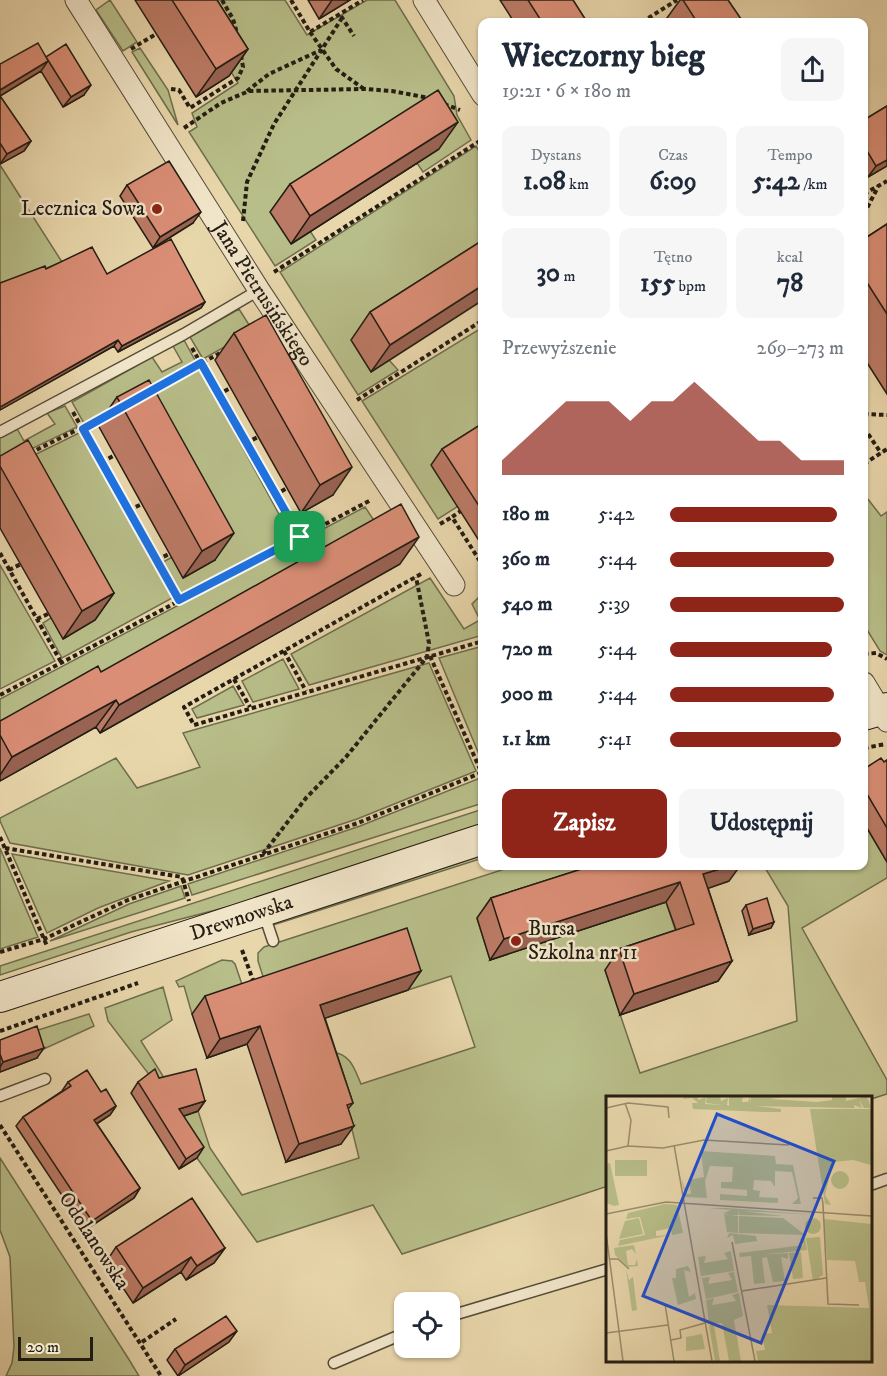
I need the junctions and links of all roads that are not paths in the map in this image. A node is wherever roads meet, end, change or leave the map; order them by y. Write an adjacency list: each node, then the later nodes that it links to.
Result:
1 (75, 0): 4 (street, Jana Pietrusińskiego)
2 (424, 0): 3 (street)
3 (478, 87)
4 (259, 290): 5 (lane); 6 (street, Jana Pietrusińskiego)
5 (0, 432)
6 (454, 585)
7 (868, 691): 8 (street)
8 (880, 714)
9 (478, 841): 10 (main road, Drewnowska)
10 (263, 911): 11 (lane); 12 (main road, Drewnowska)
11 (273, 941)
12 (0, 998)
13 (45, 1079): 14 (lane)
14 (0, 1096)
15 (887, 1179): 16 (lane)
16 (872, 1184)
17 (606, 1270): 18 (lane)
18 (460, 1313)
19 (394, 1338): 20 (lane)
20 (334, 1363)

